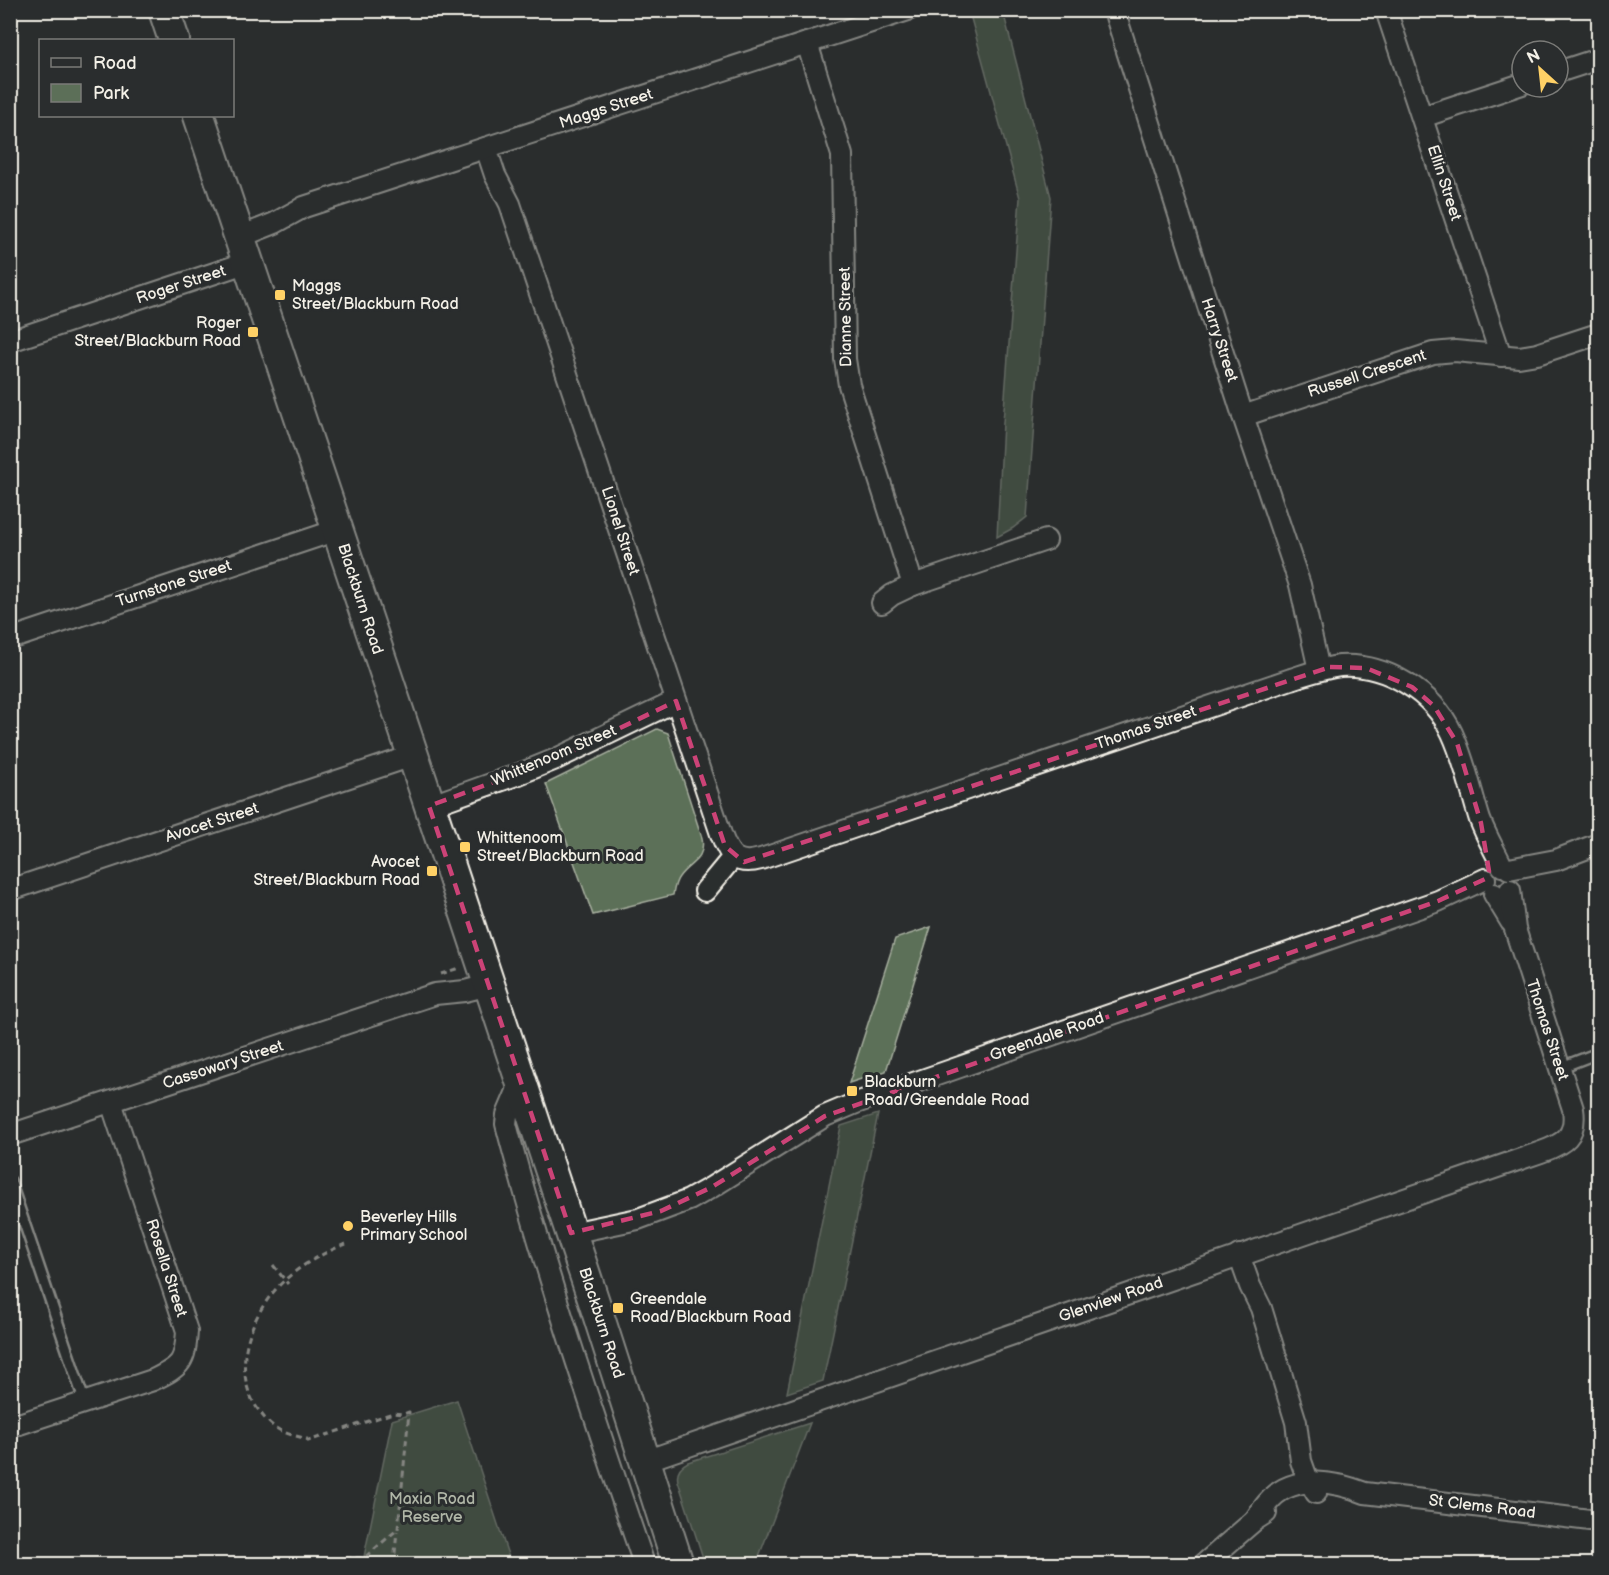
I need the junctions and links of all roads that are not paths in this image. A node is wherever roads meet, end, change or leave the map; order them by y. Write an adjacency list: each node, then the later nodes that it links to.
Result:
1 (164, 10): 5 (main road)
2 (908, 10): 6 (street, Maggs Street)
3 (1114, 10): 17 (street, Harry Street)
4 (1386, 10): 11 (street, Ellin Street)
5 (174, 39)
6 (807, 43): 12 (street, Maggs Street); 20 (street, Dianne Street)
7 (1599, 58): 8 (street)
8 (1570, 68)
9 (1510, 88): 11 (street)
10 (199, 117): 13 (main road, Blackburn Road)
11 (1422, 117): 16 (street, Ellin Street)
12 (491, 146): 13 (street, Maggs Street); 24 (street, Lionel Street)
13 (241, 241): 15 (street, Roger Street); 18 (main road, Blackburn Road)
14 (1599, 334): 16 (street, Russell Crescent)
15 (10, 341)
16 (1501, 356): 17 (street, Russell Crescent)
17 (1243, 416): 23 (street, Harry Street)
18 (337, 530): 22 (street, Turnstone Street); 25 (main road, Blackburn Road)
19 (1046, 540): 20 (street)
20 (913, 585): 21 (street)
21 (882, 603)
22 (10, 639)
23 (1318, 670): 28 (street, Thomas Street); 29 (street, Thomas Street)
24 (676, 700): 26 (street, Whittenoom Street); 28 (street, Lionel Street)
25 (412, 756): 26 (main road, Blackburn Road); 30 (street, Avocet Street)
26 (429, 806): 32 (main road, Blackburn Road)
27 (1599, 844): 29 (street, Greendale Road)
28 (733, 857): 31 (street)
29 (1499, 881): 34 (street, Thomas Street); 40 (street, Greendale Road)
30 (10, 890)
31 (705, 891)
32 (486, 977): 35 (main road, Blackburn Road); 36 (street, Cassowary Street)
33 (1599, 1053): 34 (lane)
34 (1559, 1068): 37 (street, Thomas Street)
35 (521, 1082): 40 (main road, Blackburn Road); 47 (street)
36 (111, 1102): 38 (street, Cassowary Street); 42 (street, Rosella Street)
37 (1572, 1131): 41 (street, Glenview Road)
38 (10, 1135)
39 (10, 1181): 42 (lane)
40 (573, 1240): 44 (main road, Blackburn Road)
41 (1245, 1253): 44 (street, Glenview Road); 45 (street)
42 (85, 1404): 43 (street, Rosella Street)
43 (10, 1427)
44 (645, 1461): 48 (main road, Blackburn Road)
45 (1314, 1486): 46 (street, St Clems Road); 49 (street, St Clems Road)
46 (1599, 1521)
47 (644, 1564)
48 (678, 1564)
49 (1204, 1564)

